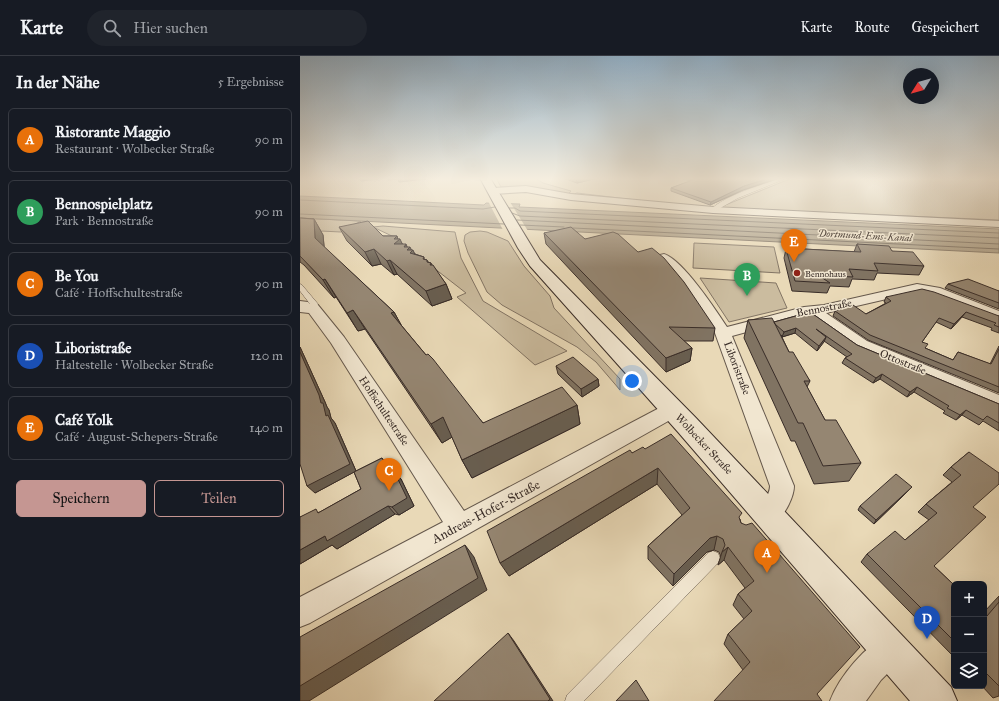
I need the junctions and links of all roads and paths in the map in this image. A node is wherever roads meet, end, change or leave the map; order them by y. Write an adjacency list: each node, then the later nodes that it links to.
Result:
1 (503, 208): 13 (main road, Wolbecker Straße)
2 (689, 208): 4 (street)
3 (715, 208): 4 (lane)
4 (713, 210): 5 (street)
5 (999, 224)
6 (664, 258): 11 (street, Liboristraße)
7 (300, 286): 8 (lane)
8 (305, 304): 15 (street, Hoffschultestraße)
9 (813, 311): 10 (street, Bennostraße); 11 (street, Bennostraße); 12 (street, Ottostraße)
10 (999, 316)
11 (723, 333): 14 (street, Liboristraße)
12 (999, 403)
13 (672, 410): 14 (main road, Wolbecker Straße); 15 (street, Andreas-Hofer-Straße)
14 (761, 518): 18 (main road, Wolbecker Straße)
15 (460, 526): 17 (street, Andreas-Hofer-Straße)
16 (713, 558): 19 (lane)
17 (300, 613)
18 (890, 649): 20 (street); 21 (main road, Wolbecker Straße)
19 (573, 701)
20 (846, 701)
21 (937, 701)

